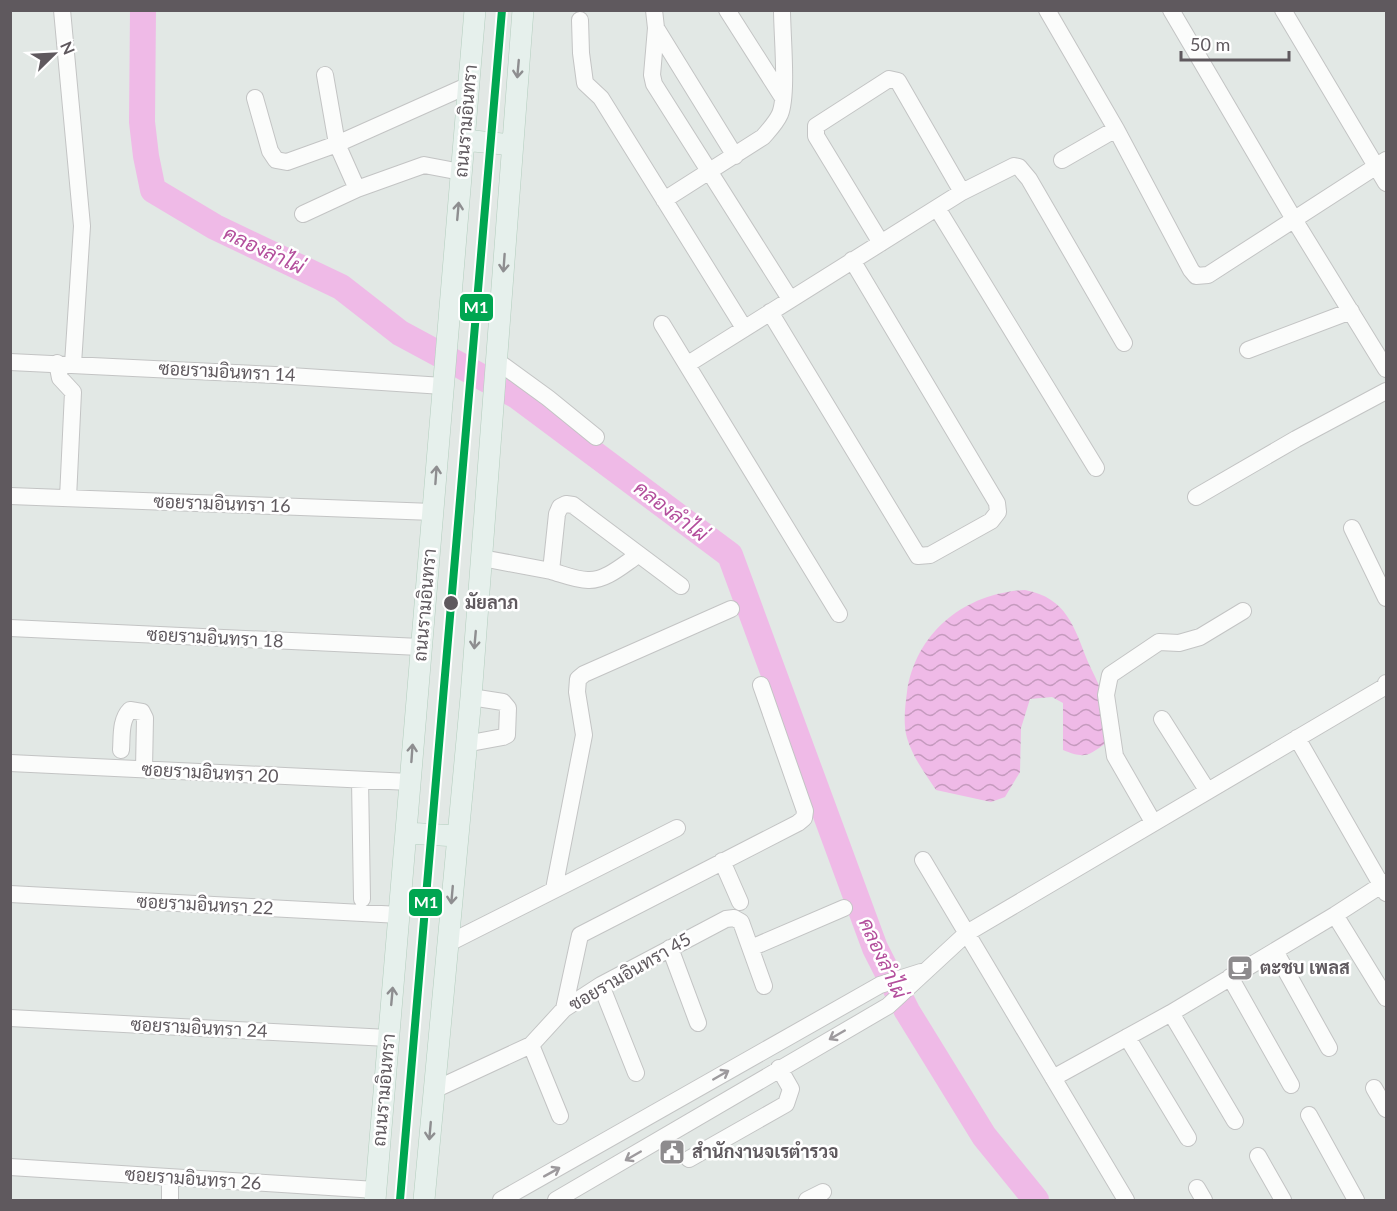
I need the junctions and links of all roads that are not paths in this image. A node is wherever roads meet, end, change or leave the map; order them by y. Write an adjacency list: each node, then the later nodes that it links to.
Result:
1 (62, 10): 41 (street)
2 (475, 10): 12 (main road, ถนนรามอินทรา)
3 (523, 10): 18 (main road, one-way to 18)
4 (727, 10): 14 (street)
5 (782, 10): 14 (street)
6 (1047, 10): 15 (street)
7 (1171, 10): 30 (street)
8 (1283, 10): 21 (street)
9 (650, 15): 19 (street); 23 (street)
10 (580, 21): 27 (street)
11 (325, 75): 17 (street)
12 (469, 85): 16 (main road, ถนนรามอินทรา); 17 (street)
13 (255, 98): 17 (street)
14 (784, 99): 19 (street)
15 (1116, 129): 20 (street); 30 (street)
16 (464, 140): 18 (main road); 22 (main road, ถนนรามอินทรา)
17 (337, 144): 25 (street)
18 (512, 145): 43 (main road, one-way to 43)
19 (735, 156): 23 (street)
20 (1062, 160)
21 (1381, 163): 24 (street); 30 (street)
22 (461, 172): 25 (street); 45 (main road, ถนนรามอินทรา, one-way to 22)
23 (709, 173): 27 (street); 33 (street)
24 (1386, 183)
25 (357, 189): 29 (street)
26 (962, 192): 28 (street); 31 (street); 38 (street)
27 (664, 200): 37 (street)
28 (937, 208): 31 (street); 48 (street)
29 (303, 213)
30 (1295, 220): 34 (street)
31 (881, 243): 32 (street)
32 (852, 260): 33 (street); 35 (street)
33 (790, 299): 35 (street)
34 (1351, 311): 39 (street); 44 (street)
35 (770, 312): 37 (street)
36 (662, 324): 42 (street)
37 (744, 328): 42 (street)
38 (1124, 343)
39 (1248, 350)
40 (10, 362): 41 (street, ซอยรามอินทรา 14)
41 (65, 364): 45 (street, ซอยรามอินทรา 14); 51 (street)
42 (688, 364): 61 (street)
43 (497, 367): 47 (street); 55 (main road)
44 (1386, 369)
45 (443, 376): 52 (main road, ถนนรามอินทรา, one-way to 45)
46 (1386, 391): 50 (street)
47 (596, 437)
48 (1096, 468)
49 (10, 496): 51 (street, ซอยรามอินทรา 16)
50 (1196, 497)
51 (68, 498): 52 (street, ซอยรามอินทรา 16)
52 (433, 512): 63 (main road, ถนนรามอินทรา)
53 (1352, 528): 58 (street)
54 (638, 555): 56 (street); 56 (street); 57 (street)
55 (482, 558): 56 (street); 66 (main road, one-way to 66)
56 (551, 572)
57 (681, 586)
58 (1386, 598)
59 (731, 609): 83 (street)
60 (1243, 611): 76 (street)
61 (839, 614)
62 (10, 628): 63 (street, ซอยรามอินทรา 18)
63 (420, 647): 74 (main road, ถนนรามอินทรา, one-way to 63)
64 (761, 685): 81 (street)
65 (1386, 685): 68 (street)
66 (471, 697): 69 (main road); 69 (street)
67 (1162, 718): 75 (street)
68 (1297, 738): 75 (street); 82 (street)
69 (465, 744): 79 (main road)
70 (121, 750): 72 (street)
71 (10, 763): 72 (street, ซอยรามอินทรา 20)
72 (144, 769): 73 (street, ซอยรามอินทรา 20)
73 (360, 780): 74 (street, ซอยรามอินทรา 20); 85 (street)
74 (410, 782): 78 (main road, ถนนรามอินทรา)
75 (1207, 790): 76 (street)
76 (1153, 822): 90 (street)
77 (677, 828): 83 (street)
78 (406, 832): 79 (main road); 88 (main road, ถนนรามอินทรา)
79 (457, 836): 91 (main road, one-way to 91)
80 (923, 860): 90 (street)
81 (722, 861): 86 (street); 100 (street)
82 (1385, 887): 89 (street)
83 (554, 889): 91 (street)
84 (10, 894): 88 (street, ซอยรามอินทรา 22)
85 (362, 899)
86 (740, 902)
87 (844, 908): 93 (street)
88 (400, 915): 105 (main road, ถนนรามอินทรา, one-way to 88)
89 (1335, 915): 94 (street); 99 (street)
90 (967, 933): 98 (street); 110 (street)
91 (447, 944): 113 (main road)
92 (670, 948): 93 (street, ซอยรามอินทรา 45); 96 (street, ซอยรามอินทรา 45); 103 (street)
93 (751, 948): 97 (street, ซอยรามอินทรา 45)
94 (1275, 951): 95 (street); 107 (street)
95 (1230, 977): 101 (street); 111 (street)
96 (601, 985): 100 (street, ซอยรามอินทรา 45); 109 (street)
97 (764, 986)
98 (893, 986): 108 (street, one-way to 108); 127 (street, one-way to 98)
99 (1386, 998)
100 (564, 1009): 106 (street, ซอยรามอินทรา 45)
101 (1171, 1013): 104 (street); 117 (street)
102 (10, 1018): 105 (street, ซอยรามอินทรา 24)
103 (698, 1023)
104 (1127, 1037): 110 (street); 118 (street)
105 (388, 1038): 124 (main road, ถนนรามอินทรา)
106 (531, 1045): 113 (street, ซอยรามอินทรา 45); 116 (street)
107 (1329, 1047)
108 (779, 1068): 120 (street); 128 (street, one-way to 128)
109 (636, 1073)
110 (1053, 1078): 130 (street)
111 (1291, 1085)
112 (1374, 1088): 114 (street)
113 (434, 1090): 126 (main road, one-way to 126)
114 (1386, 1109)
115 (1309, 1115): 132 (street)
116 (560, 1116)
117 (1235, 1121)
118 (1188, 1138)
119 (1258, 1156): 131 (street)
120 (688, 1159)
121 (10, 1167): 122 (street, ซอยรามอินทรา 26)
122 (170, 1178): 124 (street, ซอยรามอินทรา 26); 125 (street)
123 (824, 1192): 129 (street)
124 (375, 1195)
125 (170, 1200)
126 (424, 1200)
127 (501, 1200)
128 (556, 1200)
129 (807, 1200)
130 (1126, 1200)
131 (1283, 1200)
132 (1356, 1200)

